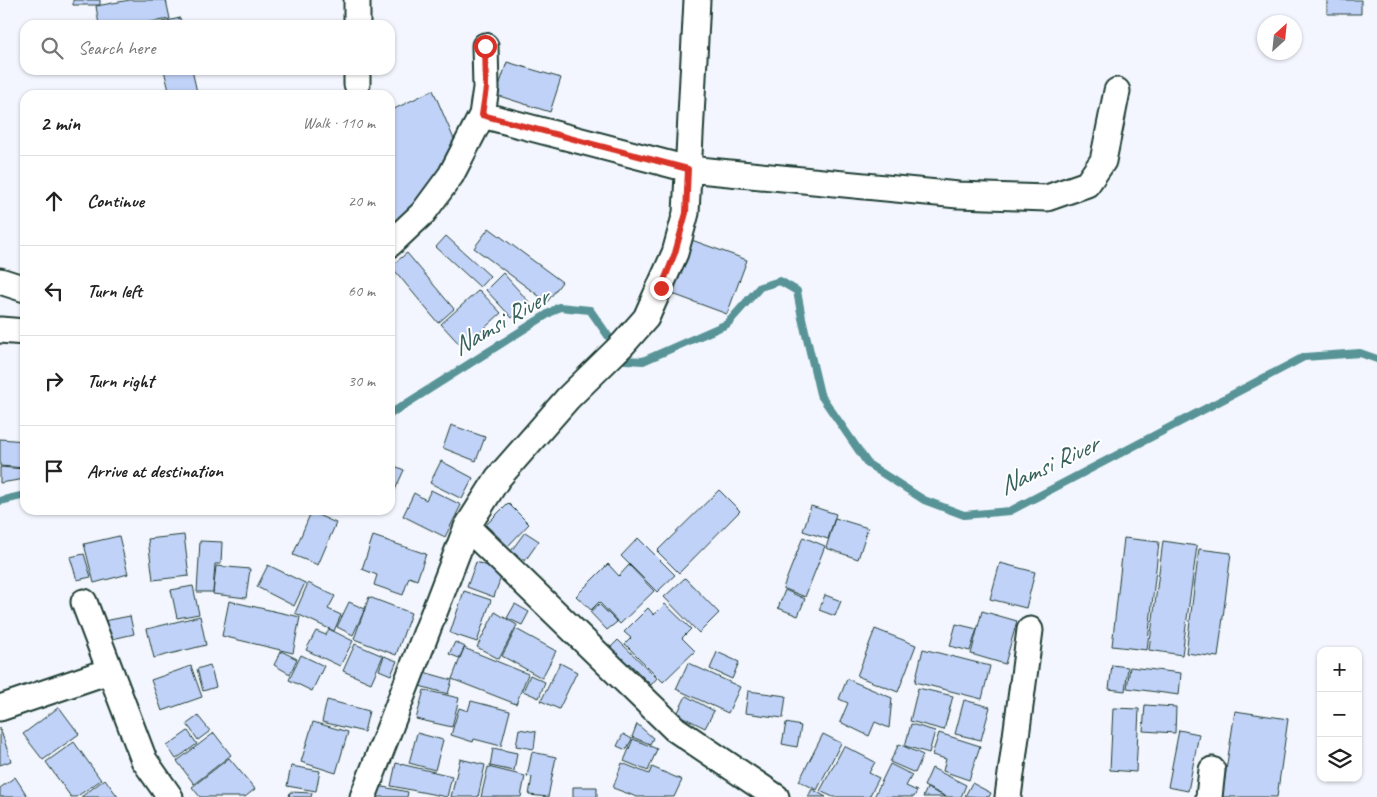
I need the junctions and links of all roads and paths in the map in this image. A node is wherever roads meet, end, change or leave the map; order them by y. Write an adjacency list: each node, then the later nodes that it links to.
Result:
1 (357, 0): 3 (street)
2 (697, 0): 7 (street)
3 (357, 20)
4 (485, 46): 6 (street)
5 (1117, 91): 7 (street)
6 (482, 115): 7 (street); 8 (street)
7 (688, 169): 13 (street)
8 (395, 239)
9 (0, 281): 10 (street)
10 (20, 287)
11 (0, 330): 12 (street)
12 (20, 332)
13 (467, 527): 20 (street); 21 (street)
14 (84, 602): 16 (street)
15 (1030, 630): 22 (street)
16 (109, 670): 17 (street); 19 (street)
17 (0, 708)
18 (1212, 770): 23 (street)
19 (170, 797)
20 (363, 797)
21 (776, 797)
22 (1008, 797)
23 (1208, 797)

